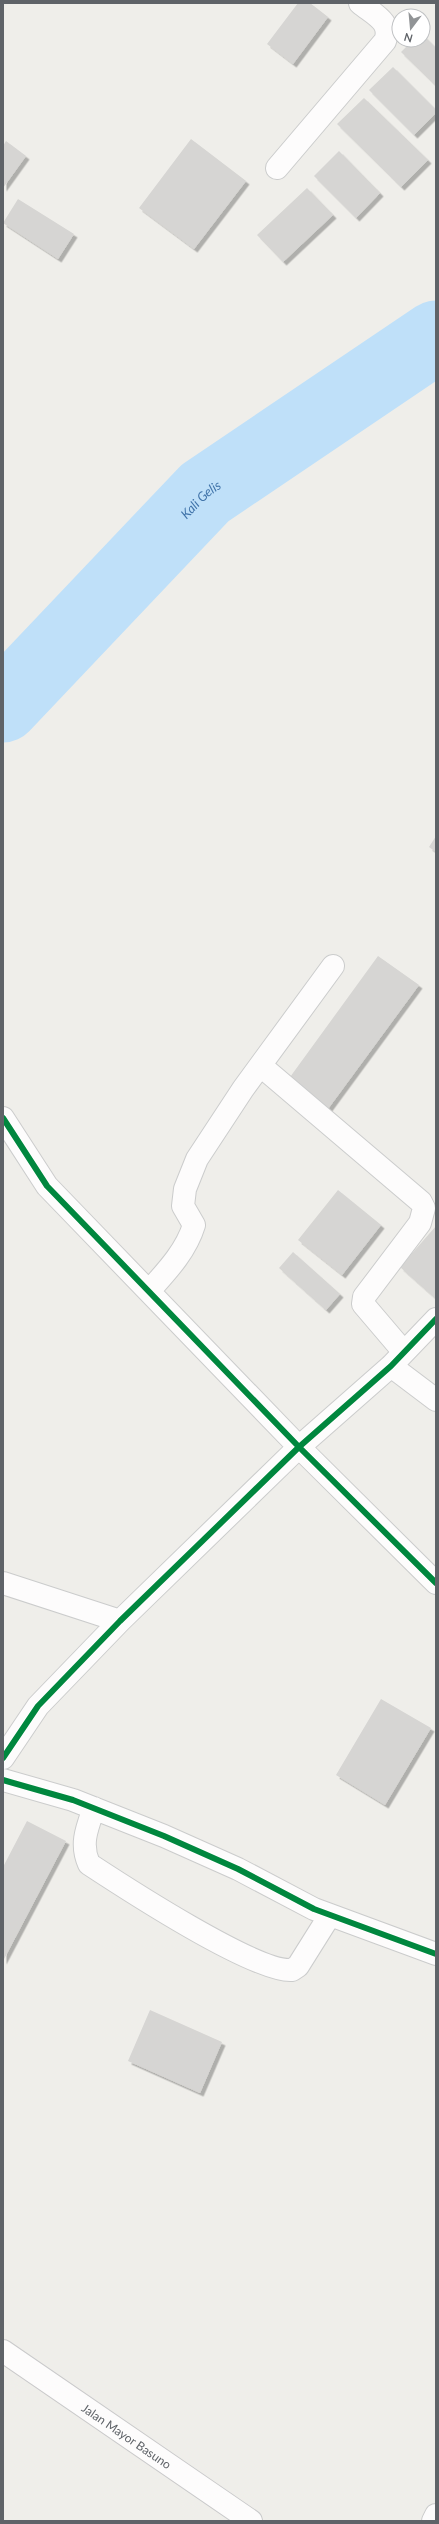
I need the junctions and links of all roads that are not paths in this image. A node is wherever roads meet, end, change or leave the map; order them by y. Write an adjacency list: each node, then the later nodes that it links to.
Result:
1 (360, 3): 2 (street)
2 (277, 168)
3 (333, 966): 4 (street)
4 (261, 1066): 6 (street); 8 (street)
5 (3, 1118): 6 (street)
6 (149, 1292): 10 (street)
7 (436, 1319): 8 (street)
8 (397, 1358): 9 (street); 10 (street)
9 (436, 1400)
10 (299, 1447): 12 (street); 13 (street)
11 (3, 1583): 13 (street)
12 (436, 1583)
13 (120, 1621): 14 (street)
14 (3, 1758)
15 (3, 1780): 16 (street)
16 (94, 1808): 17 (street); 17 (street)
17 (330, 1915): 18 (street)
18 (436, 1954)
19 (3, 2351): 21 (street, Jalan Mayor Basuno)
20 (436, 2515): 22 (street)
21 (251, 2521)
22 (433, 2521)

